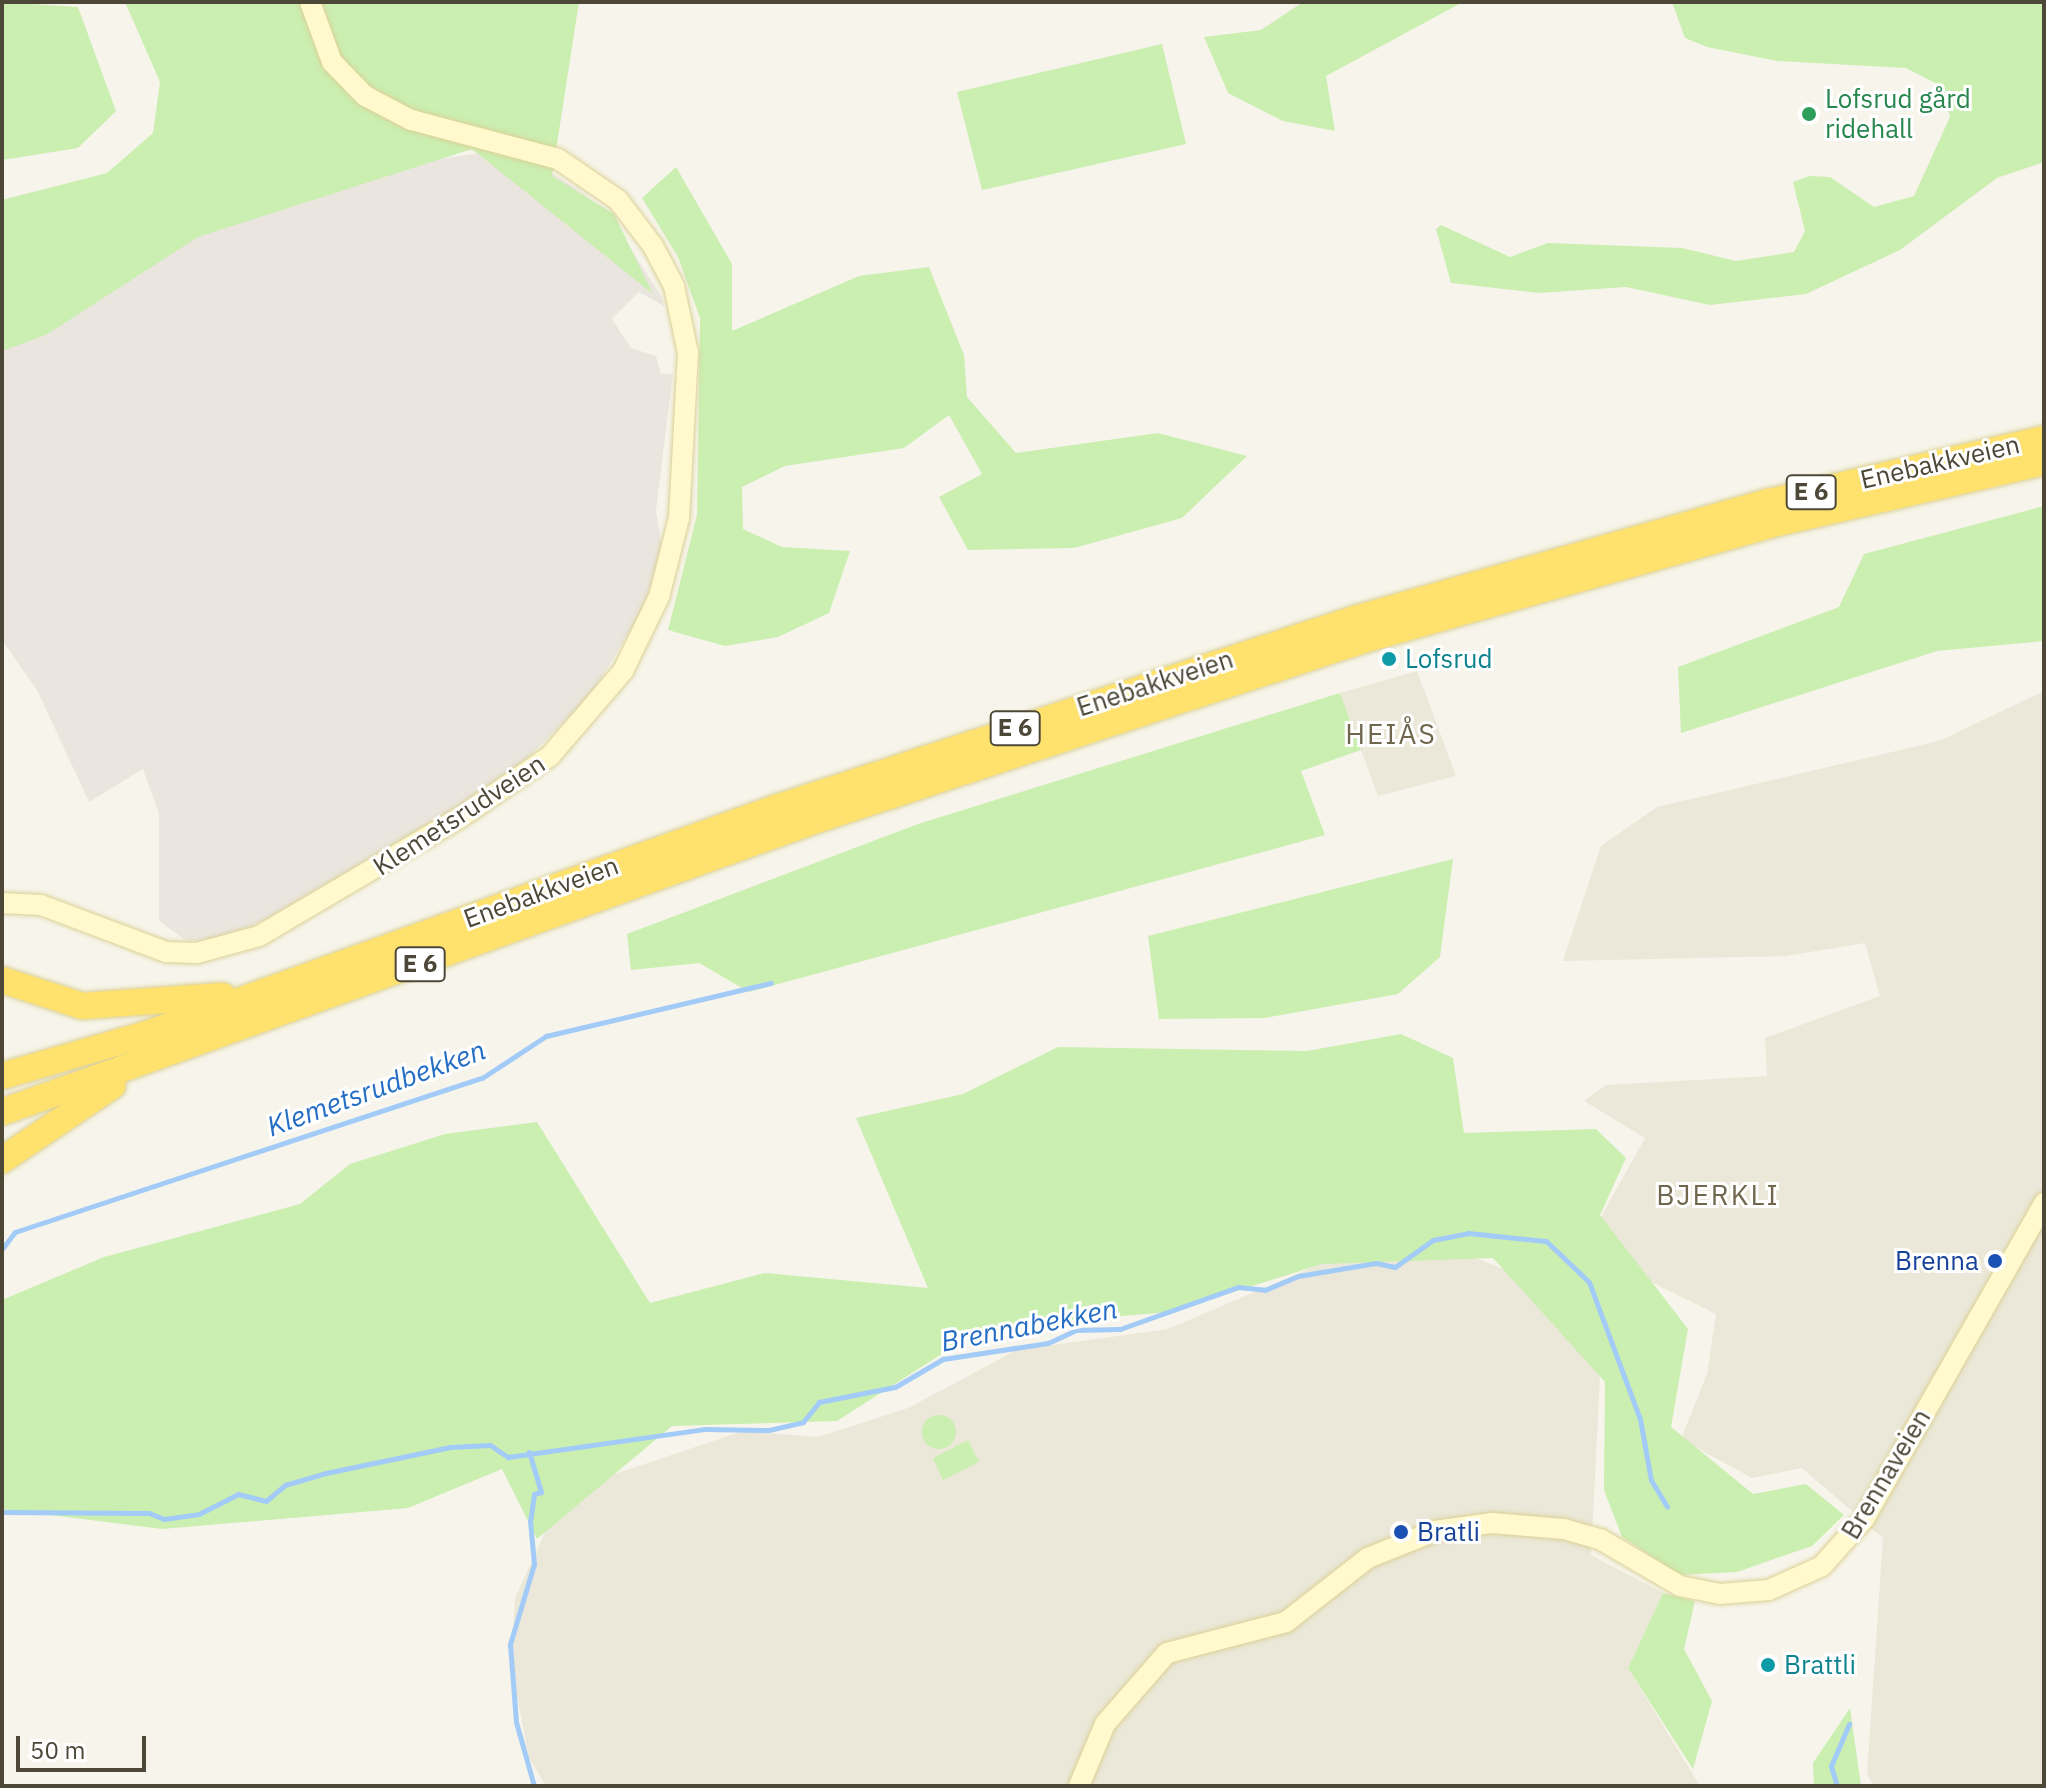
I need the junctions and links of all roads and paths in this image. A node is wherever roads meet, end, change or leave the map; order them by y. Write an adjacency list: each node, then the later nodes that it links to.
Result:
1 (310, 2): 6 (street, Klemetsrudveien)
2 (2044, 439): 4 (highway, Enebakkveien / E 6)
3 (2044, 462): 4 (highway, Enebakkveien / E 6)
4 (1583, 564): 5 (highway, Enebakkveien / E 6)
5 (1535, 577): 9 (highway, Enebakkveien / E 6); 10 (highway, Enebakkveien / E 6)
6 (9, 903): 7 (street, Klemetsrudveien)
7 (2, 920)
8 (2, 980): 9 (highway, E 6)
9 (274, 989): 11 (highway, Enebakkveien / E 6)
10 (154, 1060): 12 (highway, E 6); 13 (highway, E 6)
11 (2, 1076)
12 (2, 1112)
13 (2, 1160)
14 (2044, 1203): 15 (street, Brennaveien)
15 (1079, 1786)

